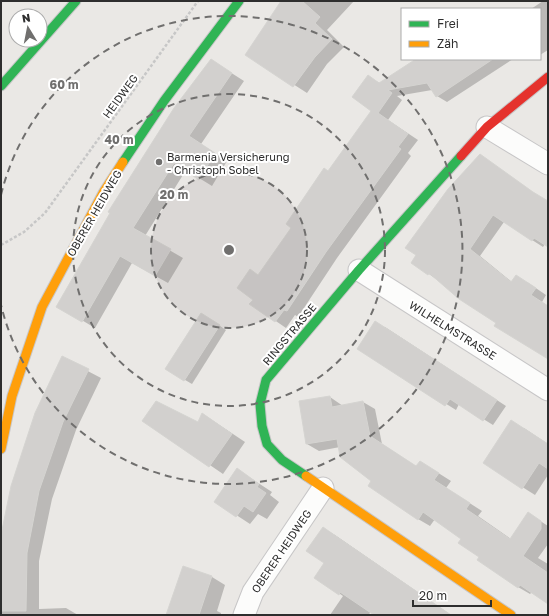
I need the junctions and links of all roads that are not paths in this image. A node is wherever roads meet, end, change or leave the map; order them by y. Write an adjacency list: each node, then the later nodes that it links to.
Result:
1 (76, 1): 4 (street)
2 (238, 1): 9 (street, OBERER HEIDWEG)
3 (548, 77): 5 (street, RINGSTRASSE)
4 (1, 86)
5 (487, 127): 6 (street); 7 (street, RINGSTRASSE)
6 (548, 164)
7 (359, 270): 8 (street, WILHELMSTRASSE); 10 (street, RINGSTRASSE)
8 (548, 390)
9 (1, 449)
10 (323, 488): 11 (street, OBERER HEIDWEG); 12 (street, RINGSTRASSE)
11 (244, 615)
12 (511, 615)

